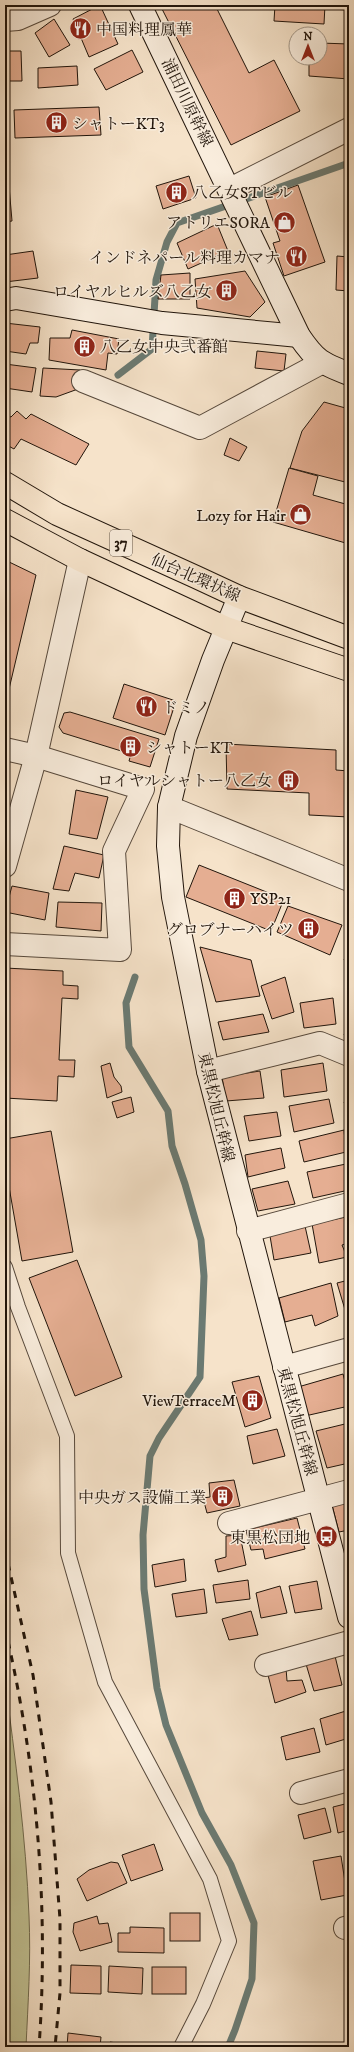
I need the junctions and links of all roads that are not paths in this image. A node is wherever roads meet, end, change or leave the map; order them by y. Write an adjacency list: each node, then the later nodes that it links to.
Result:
1 (50, 5): 3 (street)
2 (140, 5): 5 (street, 浦田川原幹線)
3 (5, 20)
4 (349, 129): 5 (street)
5 (236, 202): 7 (street, 浦田川原幹線)
6 (5, 300): 7 (street)
7 (299, 336): 8 (street, 浦田川原幹線)
8 (321, 363): 9 (street, 浦田川原幹線); 10 (street)
9 (349, 374)
10 (83, 381)
11 (5, 483): 14 (main road, 仙台北環状線 / 37)
12 (5, 520): 13 (main road, 仙台北環状線 / 37)
13 (80, 560): 15 (main road, 仙台北環状線 / 37); 19 (street)
14 (239, 597): 15 (street, 東黒松旭丘幹線); 16 (main road, 仙台北環状線 / 37)
15 (226, 628): 17 (main road, 仙台北環状線 / 37); 20 (street, 東黒松旭丘幹線)
16 (349, 638)
17 (349, 670)
18 (5, 749): 19 (street)
19 (36, 756): 21 (street); 23 (street)
20 (169, 807): 22 (street); 25 (street, 東黒松旭丘幹線)
21 (5, 866)
22 (349, 880)
23 (5, 944)
24 (349, 1055): 25 (street)
25 (208, 1071): 27 (street, 東黒松旭丘幹線)
26 (349, 1204): 27 (street)
27 (248, 1231): 30 (street, 東黒松旭丘幹線)
28 (5, 1267): 39 (lane)
29 (349, 1349): 30 (street)
30 (284, 1367): 32 (street, 東黒松旭丘幹線)
31 (349, 1492): 32 (street)
32 (319, 1500): 33 (street); 34 (street, 東黒松旭丘幹線)
33 (229, 1523)
34 (349, 1617)
35 (349, 1642): 36 (street)
36 (266, 1664)
37 (349, 1780): 38 (street)
38 (301, 1793)
39 (181, 2047)

